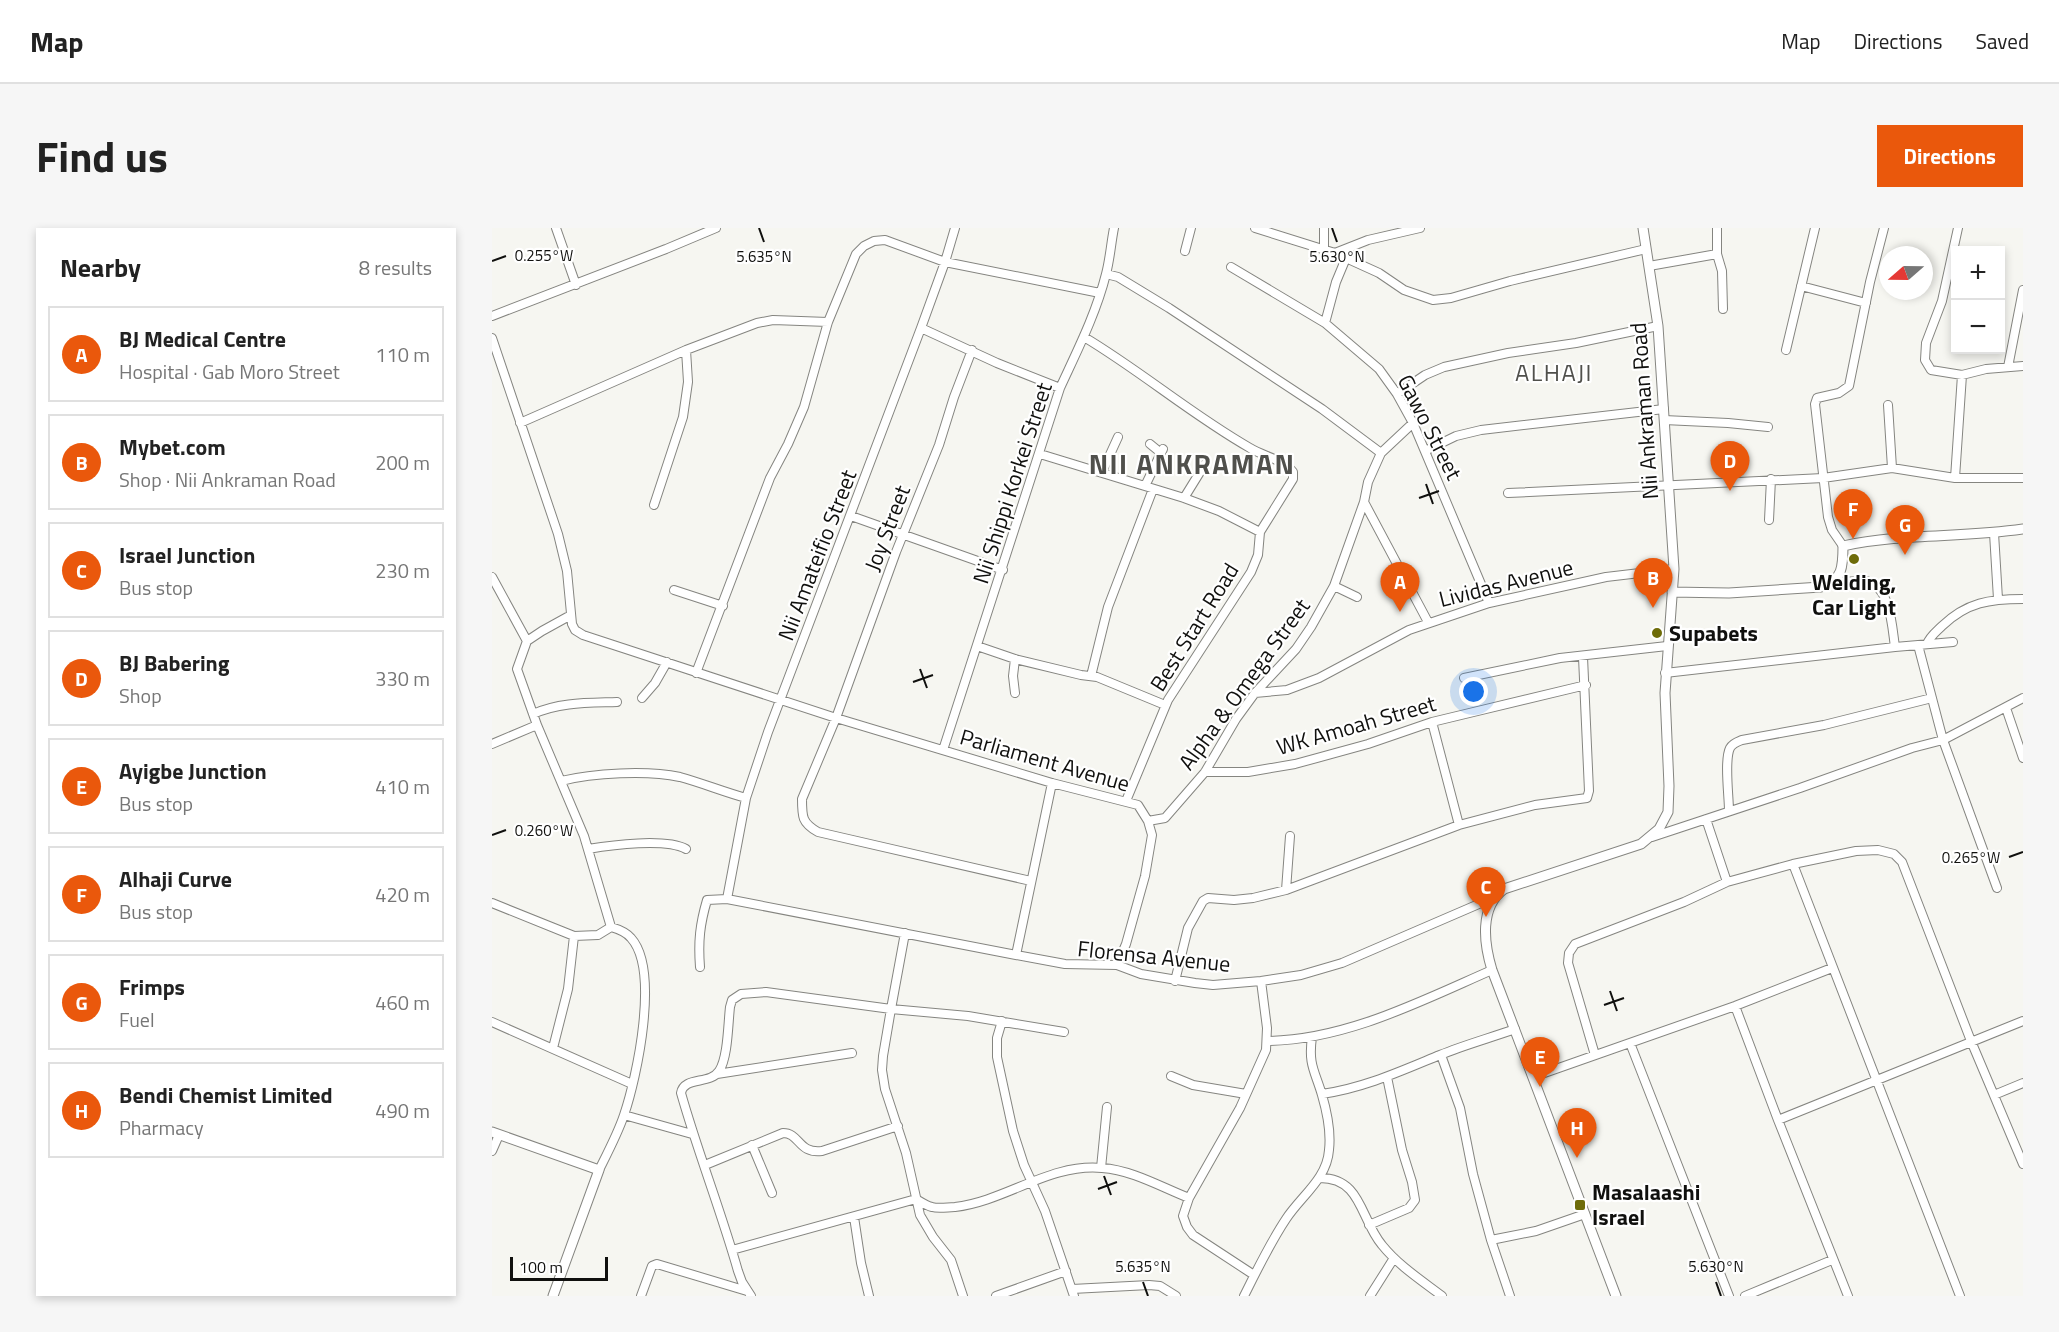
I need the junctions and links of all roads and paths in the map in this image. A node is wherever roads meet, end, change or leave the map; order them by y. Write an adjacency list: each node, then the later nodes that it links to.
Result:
1 (556, 228): 24 (street)
2 (716, 228): 24 (street)
3 (955, 228): 20 (street, Nii Amateifio Street)
4 (1114, 228): 23 (street, Nii Shippi Korkei Street)
5 (1191, 228): 16 (street)
6 (1255, 228): 15 (street)
7 (1324, 228): 15 (street)
8 (1420, 228): 17 (street)
9 (1643, 228): 14 (street, Nii Ankraman Road)
10 (1717, 228): 18 (street)
11 (1815, 228): 25 (street)
12 (1884, 228): 28 (street)
13 (1958, 228): 42 (street)
14 (1646, 249): 19 (street); 21 (street, Nii Ankraman Road)
15 (1324, 250): 17 (street)
16 (1185, 251)
17 (1335, 253): 19 (street)
18 (1718, 254): 21 (street); 29 (street)
19 (1346, 258): 32 (street)
20 (945, 262): 27 (street); 31 (street); 34 (street, Nii Amateifio Street)
21 (1649, 266): 33 (street, Nii Ankraman Road)
22 (1231, 267): 32 (street, Gawo Street)
23 (1106, 274): 27 (street, Nii Shippi Korkei Street); 54 (street)
24 (576, 285): 30 (street)
25 (1802, 286): 28 (street); 39 (street)
26 (2023, 290): 41 (street)
27 (1100, 292): 35 (street, Nii Shippi Korkei Street)
28 (1866, 303): 59 (street)
29 (1723, 309)
30 (492, 316)
31 (828, 322): 37 (street); 87 (street)
32 (1325, 323): 44 (street, Gawo Street)
33 (1658, 326): 44 (street); 46 (street, Nii Ankraman Road)
34 (921, 328): 38 (street); 69 (street, Nii Amateifio Street)
35 (1084, 337): 43 (street, Nii Shippi Korkei Street); 72 (street, Best Start Road)
36 (492, 338): 48 (street)
37 (686, 350): 48 (street); 68 (street)
38 (972, 350): 43 (street); 74 (street, Joy Street)
39 (1786, 350)
40 (2023, 366): 41 (street)
41 (2008, 367): 42 (street)
42 (1962, 375): 60 (street)
43 (1060, 388): 55 (street, Nii Shippi Korkei Street)
44 (1396, 394): 49 (street, Gawo Street)
45 (1888, 405): 57 (street)
46 (1664, 409): 47 (street, Nii Ankraman Road); 53 (street)
47 (1664, 420): 50 (street); 63 (street, Nii Ankraman Road)
48 (520, 423): 88 (street)
49 (1413, 423): 53 (street, Gawo Street); 54 (street, Alpha & Omega Street)
50 (1768, 427)
51 (1118, 437): 58 (street)
52 (1150, 444): 64 (street)
53 (1425, 451): 86 (street, Gawo Street)
54 (1381, 453): 67 (street, Alpha & Omega Street)
55 (1040, 454): 58 (street); 77 (street, Nii Shippi Korkei Street)
56 (1205, 464): 66 (street)
57 (1892, 468): 59 (street); 60 (street)
58 (1102, 472): 64 (street)
59 (1823, 478): 62 (street); 75 (street)
60 (1954, 478): 61 (street)
61 (2023, 478)
62 (1771, 479): 63 (street); 70 (street)
63 (1668, 485): 65 (street); 76 (street, Nii Ankraman Road)
64 (1149, 488): 66 (street); 102 (street)
65 (1508, 494)
66 (1184, 498): 72 (street)
67 (1364, 502): 80 (street, Alpha & Omega Street); 89 (street)
68 (654, 505)
69 (851, 516): 74 (street); 110 (street, Nii Amateifio Street)
70 (1768, 520)
71 (2023, 529): 73 (street)
72 (1260, 532): 112 (street, Best Start Road)
73 (1994, 533): 75 (street); 84 (street)
74 (903, 534): 77 (street); 115 (street, Joy Street)
75 (1843, 546): 79 (street)
76 (1674, 568): 82 (street, Nii Ankraman Road); 86 (street, Lividas Avenue)
77 (1003, 570): 94 (street, Nii Shippi Korkei Street)
78 (492, 577): 90 (street)
79 (1834, 582): 82 (street); 96 (street)
80 (1334, 586): 83 (street); 106 (street, Alpha & Omega Street)
81 (674, 590): 87 (street)
82 (1672, 592): 95 (street, Nii Ankraman Road)
83 (1357, 597)
84 (1998, 599): 85 (street); 92 (street)
85 (2023, 599)
86 (1490, 603): 89 (street, Lividas Avenue)
87 (723, 606): 100 (street)
88 (571, 615): 90 (street); 99 (street, Parliament Avenue)
89 (1428, 622): 106 (street, Lividas Avenue)
90 (527, 641): 114 (street)
91 (1953, 642): 92 (street)
92 (1927, 644): 93 (street)
93 (1918, 645): 96 (street); 108 (street)
94 (977, 646): 98 (street); 120 (street, Nii Shippi Korkei Street)
95 (1667, 646): 97 (street); 101 (street, Nii Ankraman Road)
96 (1895, 647): 101 (street)
97 (1583, 657): 103 (street); 104 (street)
98 (1015, 659): 102 (street); 105 (street)
99 (667, 662): 100 (street, Parliament Avenue); 107 (street)
100 (696, 673): 110 (street, Parliament Avenue)
101 (1665, 673): 132 (street, Nii Ankraman Road)
102 (1091, 676): 112 (street)
103 (1464, 678)
104 (1586, 685): 116 (street, WK Amoah Street); 130 (street)
105 (1014, 693)
106 (1255, 693): 122 (street, Alpha & Omega Street)
107 (642, 698)
108 (1932, 698): 118 (street); 127 (street)
109 (2023, 698): 113 (street)
110 (782, 700): 115 (street, Parliament Avenue); 125 (street, Nii Amateifio Street)
111 (617, 702): 114 (street)
112 (1165, 705): 126 (street, Best Start Road)
113 (2006, 708): 118 (street); 121 (street)
114 (533, 714): 117 (street)
115 (836, 718): 120 (street, Parliament Avenue); 136 (street, Joy Street)
116 (1432, 722): 122 (street, WK Amoah Street); 130 (street)
117 (537, 725): 119 (street); 123 (street)
118 (1943, 741): 127 (street); 138 (street)
119 (492, 744)
120 (944, 750): 124 (street, Parliament Avenue)
121 (2023, 758)
122 (1205, 772): 129 (street, Alpha & Omega Street)
123 (561, 781): 125 (street); 133 (street)
124 (1052, 783): 126 (street, Parliament Avenue); 136 (street)
125 (746, 798): 141 (street, Nii Amateifio Street)
126 (1126, 801): 129 (street, Parliament Avenue)
127 (1729, 811): 128 (street)
128 (1706, 819): 132 (street); 137 (street)
129 (1148, 821): 147 (street, Parliament Avenue)
130 (1459, 825): 139 (street)
131 (1290, 836): 139 (street)
132 (1651, 837): 140 (street)
133 (588, 849): 134 (street); 143 (street)
134 (686, 849)
135 (1793, 864): 137 (street); 149 (street); 162 (street)
136 (1031, 881): 146 (street)
137 (1727, 882): 167 (street)
138 (1997, 888)
139 (1286, 890): 151 (street)
140 (1495, 897): 150 (street); 152 (street, Florensa Avenue)
141 (727, 898): 144 (street, Florensa Avenue); 148 (street)
142 (492, 903): 145 (street)
143 (611, 927): 145 (street); 174 (street)
144 (904, 933): 146 (street, Florensa Avenue); 154 (street)
145 (574, 936): 164 (street)
146 (1016, 956): 147 (street, Florensa Avenue)
147 (1117, 965): 151 (street, Florensa Avenue)
148 (700, 967)
149 (1832, 968): 153 (street); 172 (street)
150 (1492, 970): 158 (street); 160 (street)
151 (1174, 981): 152 (street, Florensa Avenue)
152 (1261, 981): 161 (street)
153 (1735, 1006): 163 (street); 180 (street)
154 (891, 1009): 155 (street); 168 (street); 181 (street)
155 (1002, 1021): 159 (street); 191 (street)
156 (2023, 1021): 162 (street)
157 (492, 1022): 164 (street)
158 (1515, 1029): 166 (street); 171 (street)
159 (1064, 1032)
160 (1312, 1037): 161 (street); 176 (street)
161 (1267, 1041): 175 (street)
162 (1971, 1041): 172 (street); 177 (street)
163 (1630, 1042): 167 (street); 217 (street)
164 (553, 1048): 174 (street)
165 (852, 1053): 168 (street)
166 (1441, 1055): 170 (street); 198 (street)
167 (1595, 1055): 171 (street)
168 (717, 1074): 183 (street)
169 (1171, 1076): 175 (street)
170 (1387, 1077): 176 (street); 197 (street)
171 (1533, 1077): 195 (street)
172 (1876, 1082): 180 (street); 220 (street)
173 (2023, 1083): 177 (street)
174 (632, 1084): 179 (street)
175 (1246, 1094): 193 (street)
176 (1322, 1094): 190 (street)
177 (1994, 1095): 186 (street)
178 (1107, 1107): 188 (street)
179 (624, 1115): 183 (street); 189 (street)
180 (1778, 1120): 201 (street)
181 (898, 1126): 184 (street); 194 (street)
182 (496, 1133): 185 (street); 189 (street)
183 (692, 1134): 187 (street)
184 (752, 1145): 187 (street); 192 (street)
185 (492, 1151)
186 (2023, 1164)
187 (705, 1165): 199 (street)
188 (1101, 1168): 191 (street); 193 (street)
189 (599, 1170): 206 (street)
190 (1320, 1178): 197 (street); 203 (street)
191 (1031, 1182): 194 (street); 202 (street)
192 (772, 1192)
193 (1189, 1198): 203 (street)
194 (916, 1199): 196 (street); 209 (street)
195 (1585, 1214): 198 (street); 216 (street)
196 (854, 1217): 199 (street); 208 (street)
197 (1369, 1225): 200 (street)
198 (1491, 1240): 215 (street)
199 (732, 1250): 205 (street)
200 (1394, 1258): 213 (street); 214 (street)
201 (1832, 1260): 218 (street); 219 (street)
202 (1066, 1271): 204 (street); 210 (street)
203 (1254, 1275): 212 (street)
204 (1073, 1293): 211 (street)
205 (749, 1294): 207 (street)
206 (553, 1296)
207 (641, 1296)
208 (869, 1296)
209 (963, 1296)
210 (996, 1296)
211 (1176, 1296)
212 (1244, 1296)
213 (1370, 1296)
214 (1442, 1296)
215 (1510, 1296)
216 (1616, 1296)
217 (1729, 1296)
218 (1746, 1296)
219 (1848, 1296)
220 (1960, 1296)

